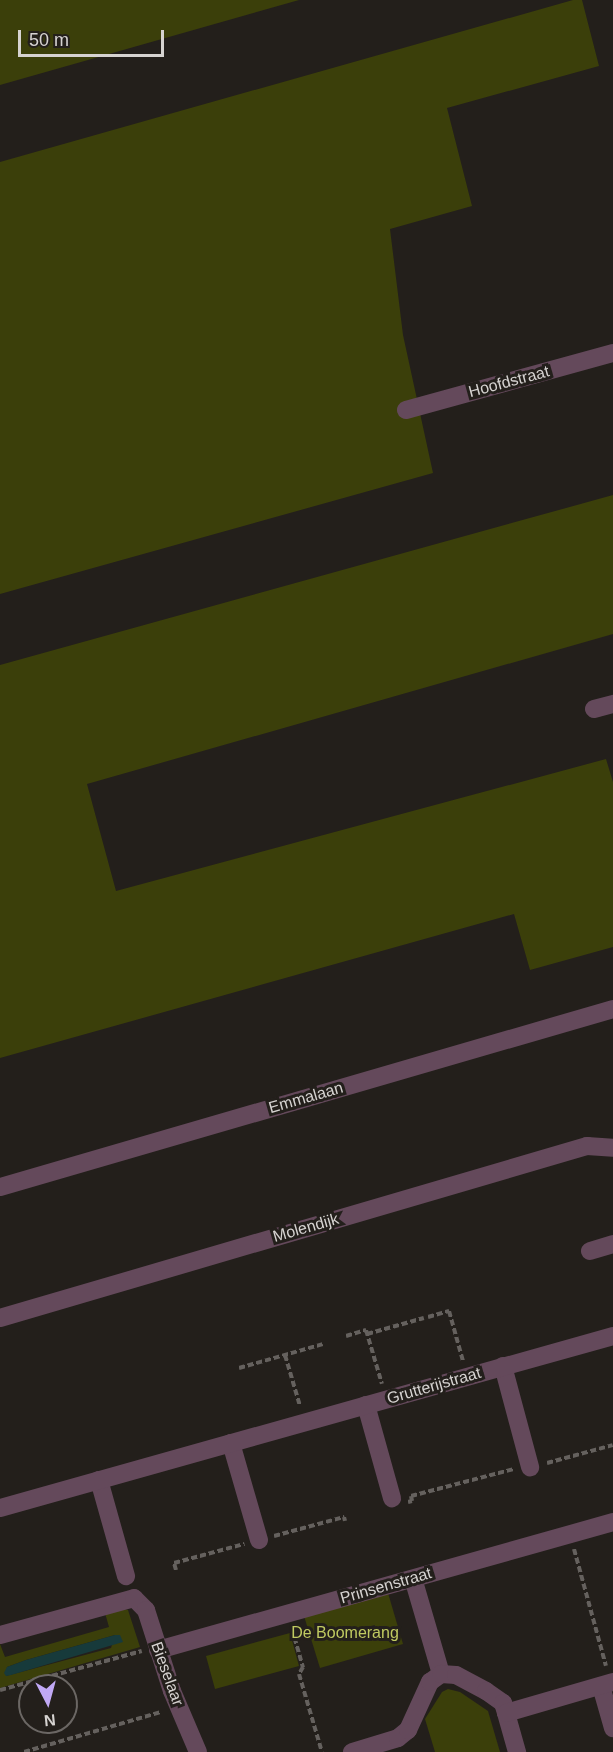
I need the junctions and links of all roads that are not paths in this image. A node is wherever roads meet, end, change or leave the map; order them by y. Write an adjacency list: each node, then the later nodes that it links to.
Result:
1 (613, 353): 2 (street, Hoofdstraat)
2 (406, 410)
3 (613, 704): 4 (street)
4 (594, 709)
5 (613, 1009): 7 (street, Emmalaan)
6 (612, 1152): 10 (street, Molendijk)
7 (0, 1187)
8 (613, 1244): 9 (street)
9 (590, 1251)
10 (0, 1318)
11 (613, 1336): 12 (street, Grutterijstraat)
12 (503, 1366): 13 (street, Grutterijstraat); 15 (street, Grutterijstraat)
13 (366, 1405): 14 (street, Grutterijstraat); 17 (street, Grutterijstraat)
14 (231, 1443): 16 (street, Grutterijstraat); 20 (street)
15 (531, 1467)
16 (99, 1480): 18 (street, Grutterijstraat); 21 (street)
17 (396, 1502)
18 (0, 1508)
19 (613, 1522): 24 (street, Prinsenstraat)
20 (259, 1540)
21 (126, 1576)
22 (415, 1585): 25 (street)
23 (0, 1635): 24 (street, Bieselaar)
24 (158, 1650): 29 (street, Bieselaar)
25 (441, 1674): 27 (street); 30 (street)
26 (608, 1684): 27 (street); 28 (street)
27 (506, 1713): 31 (street)
28 (613, 1728)
29 (198, 1752)
30 (352, 1752)
31 (517, 1752)

